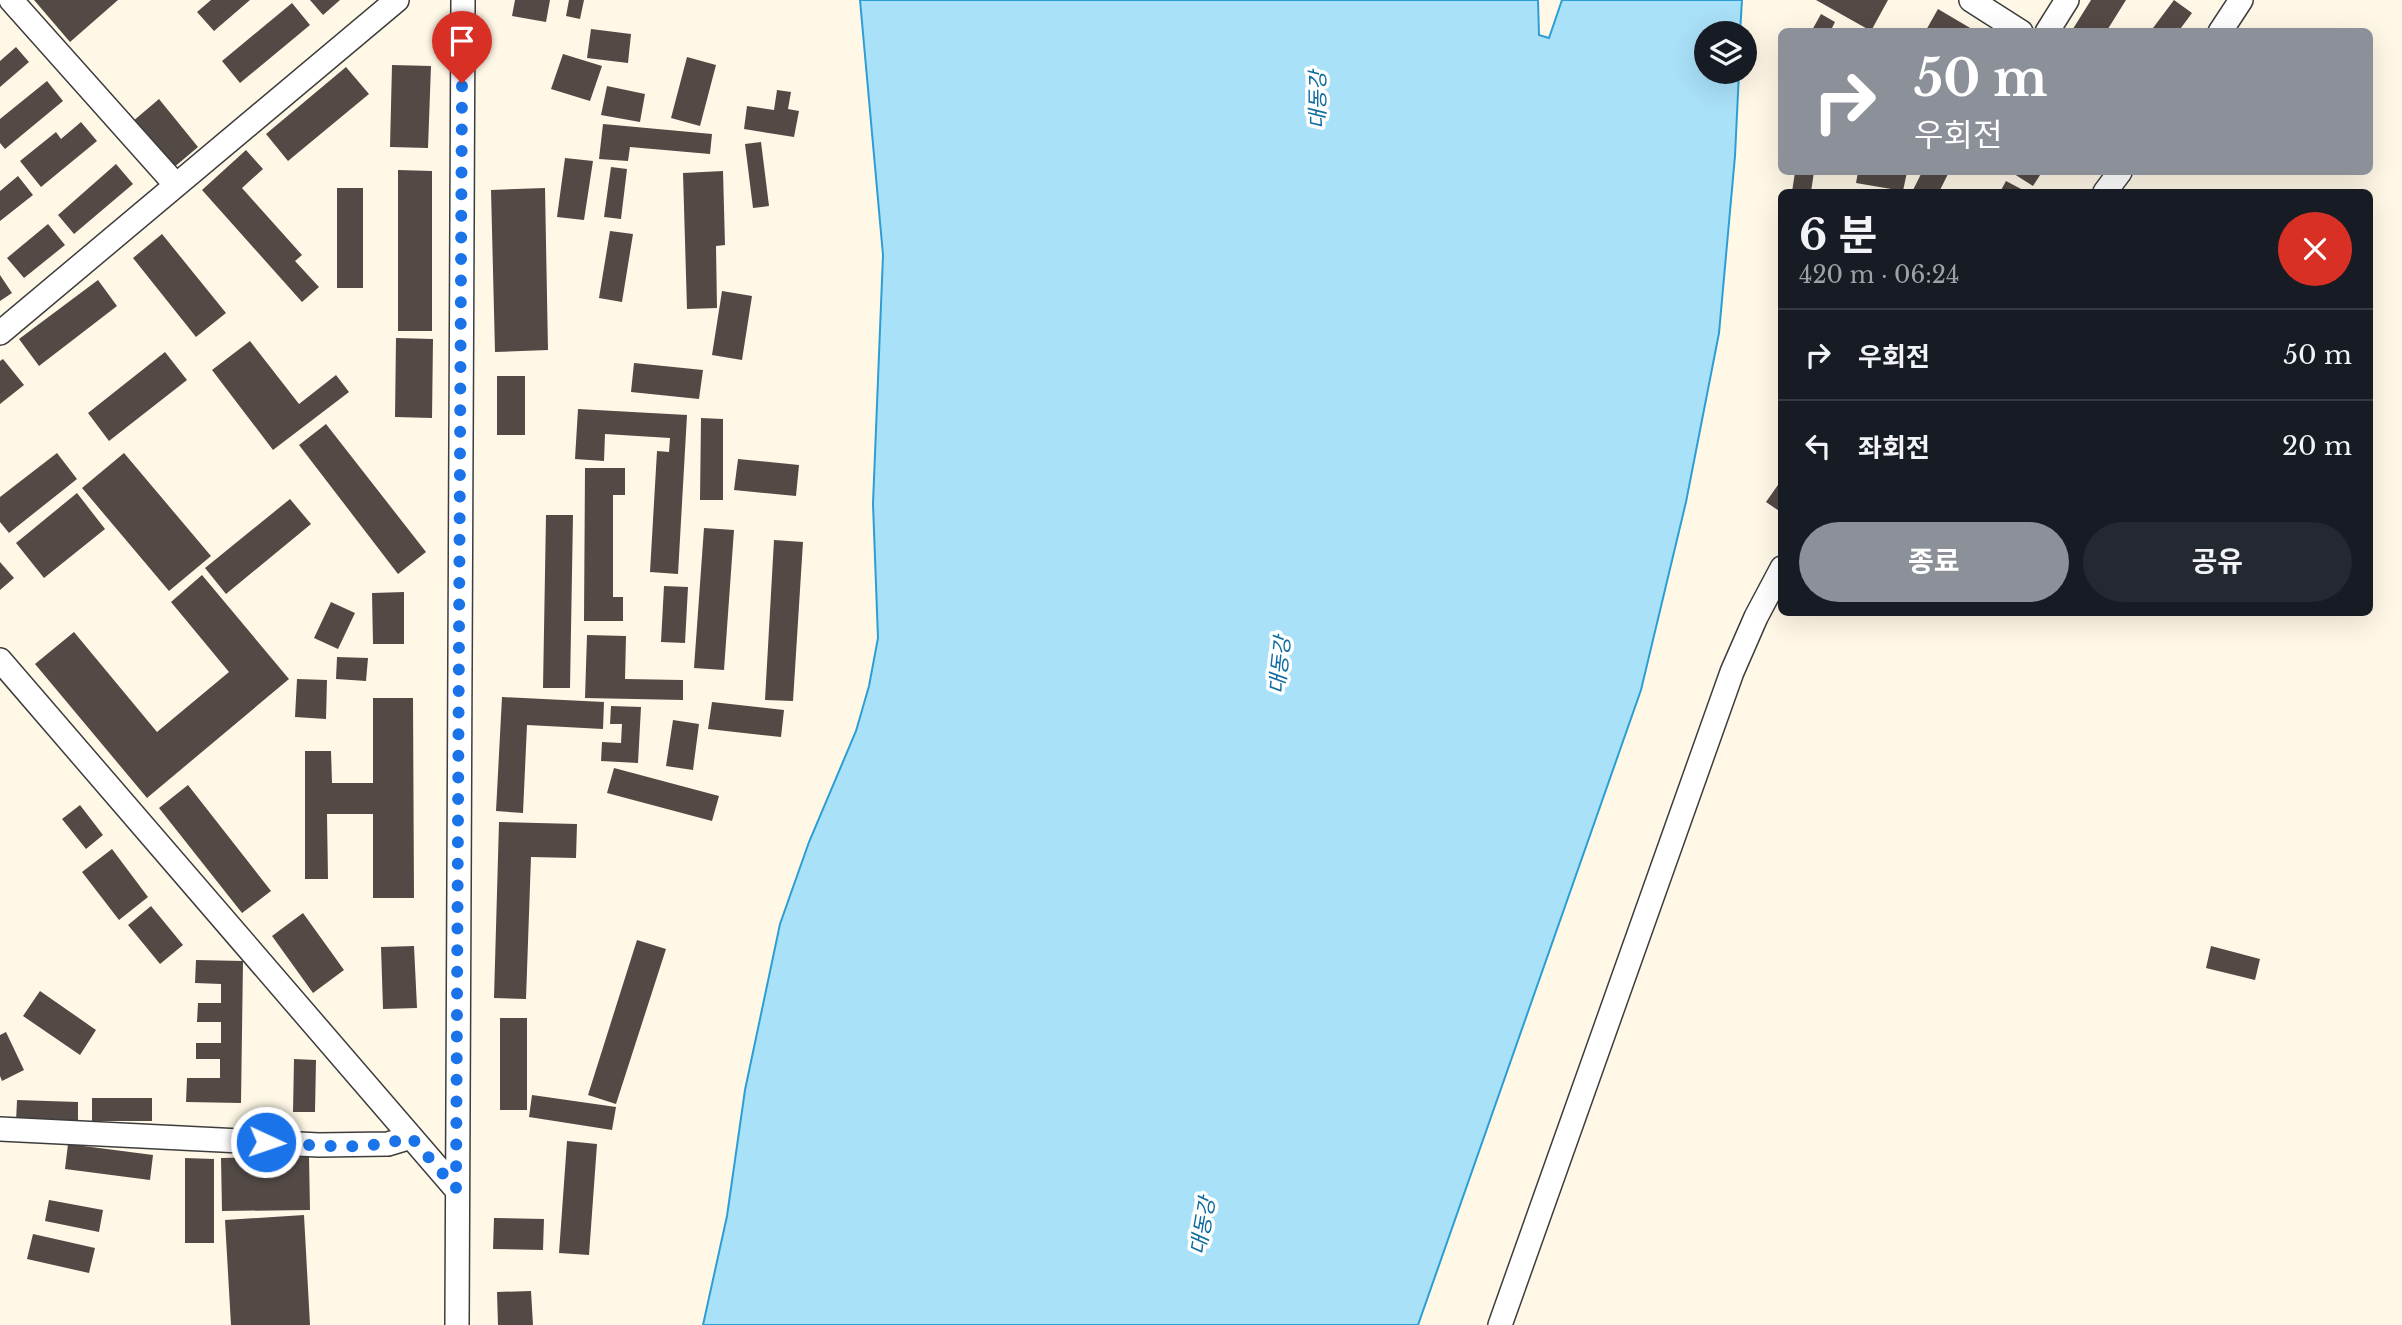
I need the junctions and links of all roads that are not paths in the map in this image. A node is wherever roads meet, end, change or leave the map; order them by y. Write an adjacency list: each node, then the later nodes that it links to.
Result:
1 (11, 0): 10 (street)
2 (397, 0): 10 (street)
3 (463, 0): 16 (street)
4 (1971, 0): 7 (street)
5 (2067, 0): 8 (street)
6 (2241, 0): 9 (street)
7 (2015, 28)
8 (2050, 28)
9 (2223, 28)
10 (176, 185): 11 (street)
11 (0, 333)
12 (1778, 576): 18 (street)
13 (0, 660): 15 (street)
14 (0, 1129): 15 (street)
15 (411, 1137): 16 (street)
16 (456, 1189): 17 (street)
17 (457, 1325)
18 (1500, 1325)

